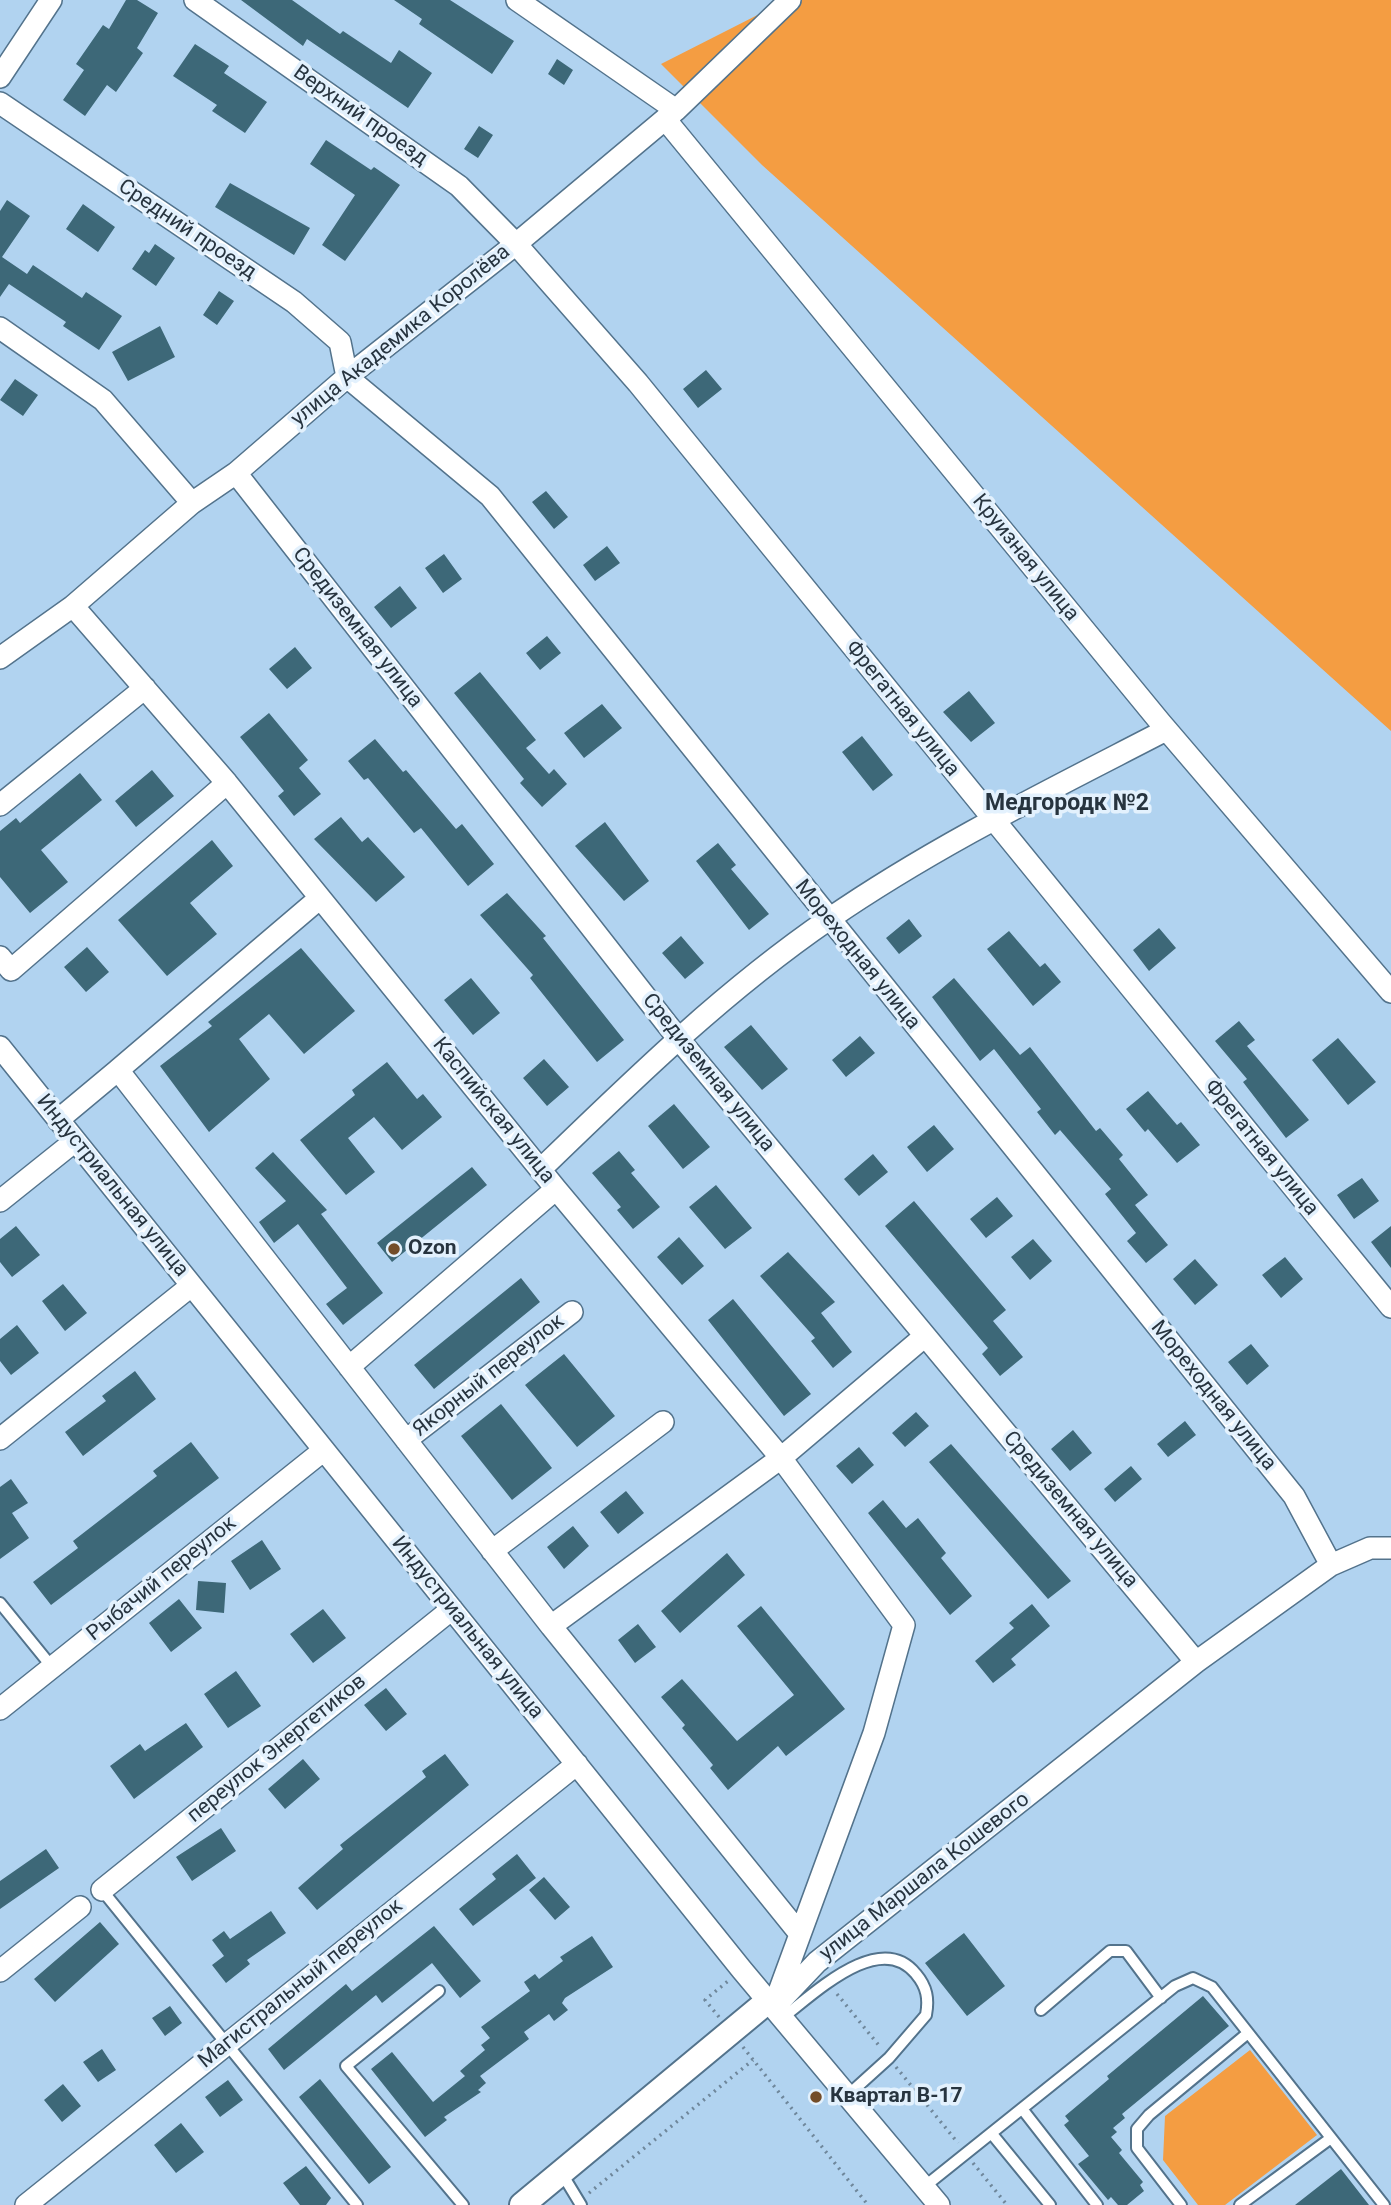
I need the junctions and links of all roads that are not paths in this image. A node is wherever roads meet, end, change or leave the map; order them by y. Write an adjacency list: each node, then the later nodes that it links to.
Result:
1 (51, 0): 5 (street)
2 (195, 0): 8 (street, Верхний проезд)
3 (517, 0): 7 (street, Круизная улица)
4 (790, 0): 7 (street, улица Академика Королёва)
5 (0, 78)
6 (0, 103): 10 (street, Средний проезд)
7 (671, 115): 8 (street, улица Академика Королёва); 16 (street, Круизная улица)
8 (516, 244): 10 (street, улица Академика Королёва); 19 (street, Фрегатная улица)
9 (0, 328): 12 (street)
10 (347, 377): 11 (street, улица Академика Королёва); 21 (street, Мореходная улица)
11 (236, 473): 12 (street, улица Академика Королёва); 24 (street, Средиземная улица)
12 (192, 503): 13 (street, улица Академика Королёва)
13 (74, 606): 14 (street, улица Академика Королёва); 15 (street, Каспийская улица)
14 (0, 659)
15 (145, 688): 17 (street, Каспийская улица); 18 (street)
16 (1166, 730): 19 (street); 23 (street, Круизная улица)
17 (227, 783): 20 (street, Каспийская улица); 22 (street)
18 (0, 805)
19 (992, 820): 21 (street); 33 (street, Фрегатная улица)
20 (320, 898): 26 (street); 29 (street, Каспийская улица)
21 (828, 919): 24 (street); 44 (street, Мореходная улица)
22 (0, 957)
23 (1391, 992)
24 (677, 1037): 29 (street); 35 (street, Средиземная улица)
25 (0, 1047): 27 (street, Индустриальная улица)
26 (118, 1070): 27 (street); 36 (street)
27 (58, 1120): 28 (street, Индустриальная улица)
28 (75, 1140): 31 (street); 32 (street, Индустриальная улица)
29 (541, 1169): 30 (street, Каспийская улица)
30 (556, 1189): 36 (street); 41 (street, Каспийская улица)
31 (0, 1201)
32 (191, 1286): 38 (street); 40 (street, Индустриальная улица)
33 (1391, 1307)
34 (572, 1312): 39 (street, Якорный переулок)
35 (925, 1336): 41 (street); 48 (street, Средиземная улица)
36 (349, 1367): 39 (street)
37 (663, 1422): 43 (street)
38 (0, 1439)
39 (406, 1440): 43 (street)
40 (324, 1450): 46 (street, Индустриальная улица); 49 (street, Рыбачий переулок)
41 (781, 1458): 47 (street); 54 (street, Каспийская улица)
42 (1391, 1548): 44 (street, улица Маршала Кошевого)
43 (492, 1551): 47 (street)
44 (1331, 1565): 48 (street, улица Маршала Кошевого)
45 (0, 1603): 49 (lane)
46 (452, 1609): 51 (street, Индустриальная улица); 52 (street, переулок Энергетиков)
47 (551, 1626): 54 (street)
48 (1196, 1662): 58 (street, улица Маршала Кошевого)
49 (52, 1667): 50 (street, Рыбачий переулок)
50 (0, 1709)
51 (577, 1764): 58 (street, Индустриальная улица); 61 (street, Магистральный переулок)
52 (102, 1890): 61 (lane)
53 (80, 1907): 55 (street)
54 (800, 1934): 58 (street)
55 (0, 1971)
56 (439, 1991): 71 (lane)
57 (1161, 1998): 59 (lane); 60 (lane); 63 (lane)
58 (774, 2009): 62 (street, Индустриальная улица); 62 (lane); 66 (street, улица Маршала Кошевого)
59 (1041, 2010)
60 (1248, 2033): 65 (lane); 77 (lane)
61 (227, 2043): 69 (street, Магистральный переулок); 70 (lane)
62 (847, 2096): 67 (street, Индустриальная улица)
63 (1023, 2110): 64 (lane); 76 (lane)
64 (992, 2134): 67 (lane); 75 (lane)
65 (1331, 2138): 78 (lane); 79 (lane)
66 (563, 2174): 68 (lane); 72 (street, улица Маршала Кошевого); 73 (street, улица Маршала Кошевого)
67 (924, 2187): 74 (street, Индустриальная улица)
68 (580, 2203)
69 (26, 2205)
70 (357, 2205)
71 (463, 2205)
72 (522, 2205)
73 (532, 2205)
74 (939, 2205)
75 (1050, 2205)
76 (1097, 2205)
77 (1181, 2205)
78 (1240, 2205)
79 (1383, 2205)

